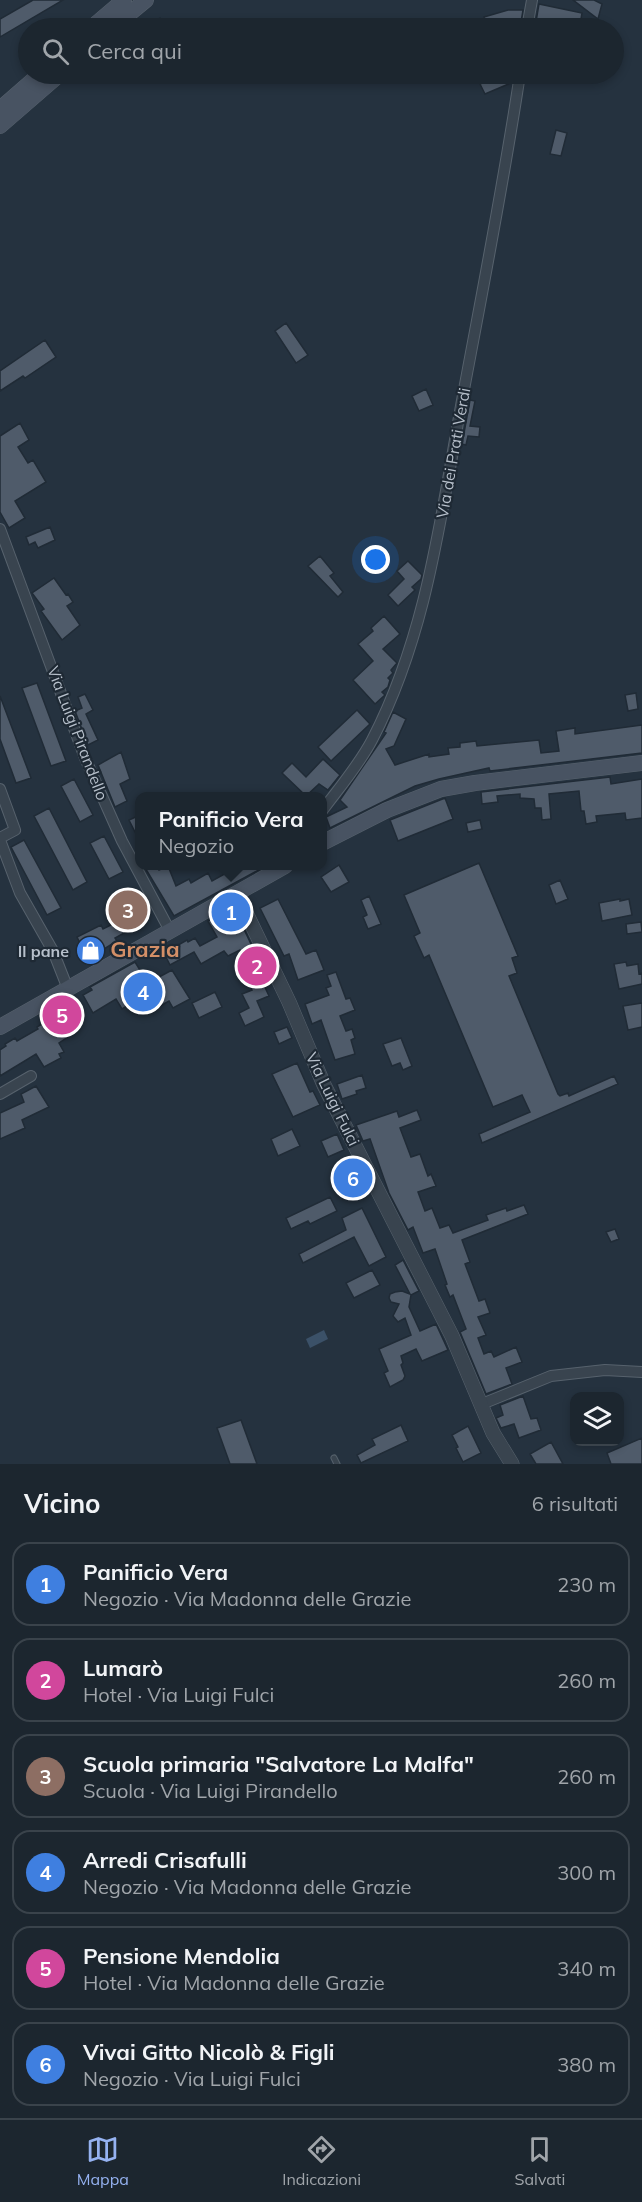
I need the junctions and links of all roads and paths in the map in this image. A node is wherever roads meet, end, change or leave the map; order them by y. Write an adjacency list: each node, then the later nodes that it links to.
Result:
1 (124, 0): 4 (main road)
2 (146, 0): 5 (main road)
3 (532, 0): 6 (street)
4 (103, 18)
5 (124, 18)
6 (529, 18)
7 (29, 84): 10 (main road)
8 (48, 84): 11 (main road)
9 (519, 84): 15 (street, Via dei Prati Verdi)
10 (0, 109)
11 (0, 126)
12 (0, 529): 18 (street, Via Luigi Pirandello)
13 (642, 763): 17 (main road)
14 (0, 789): 16 (street)
15 (327, 803)
16 (0, 839): 23 (street)
17 (327, 840)
18 (135, 865)
19 (137, 870): 22 (street, Via Luigi Pirandello)
20 (278, 870): 21 (main road)
21 (237, 894): 22 (main road); 28 (street, Via Luigi Fulci)
22 (170, 931): 23 (main road)
23 (68, 988): 24 (main road)
24 (0, 1027)
25 (31, 1076): 26 (street)
26 (0, 1094)
27 (642, 1372): 28 (street)
28 (482, 1404): 29 (street, Via Luigi Fulci)
29 (512, 1464)

